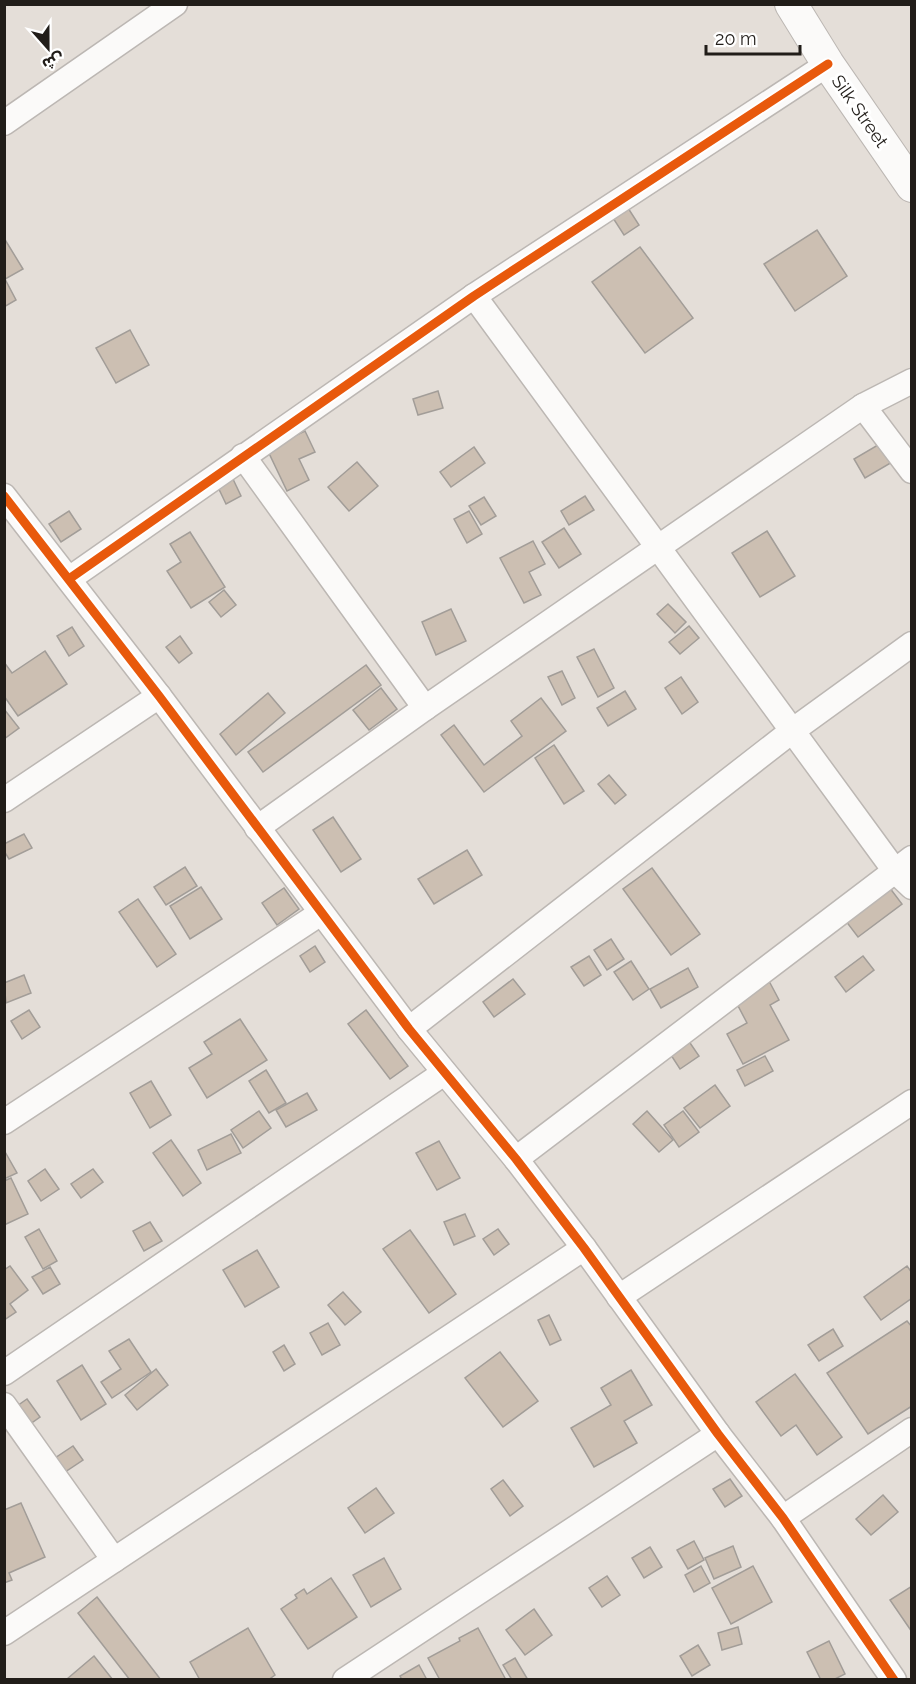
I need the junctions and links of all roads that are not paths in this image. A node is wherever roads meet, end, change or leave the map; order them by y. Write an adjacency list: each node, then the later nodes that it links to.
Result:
1 (176, 4): 4 (street)
2 (791, 4): 3 (street, Silk Street)
3 (828, 64): 5 (street, Silk Street); 6 (street)
4 (4, 123)
5 (912, 186)
6 (474, 296): 9 (street); 12 (street)
7 (912, 381): 8 (street)
8 (863, 406): 10 (street); 12 (street)
9 (243, 456): 13 (street); 16 (street)
10 (912, 471)
11 (9, 512): 13 (street)
12 (659, 549): 16 (street); 17 (street)
13 (69, 579): 15 (street)
14 (912, 644): 17 (street)
15 (159, 696): 18 (street); 19 (street)
16 (425, 708): 19 (street)
17 (792, 731): 20 (street); 22 (street)
18 (4, 800)
19 (257, 828): 21 (street)
20 (906, 872): 26 (street)
21 (321, 914): 22 (street); 25 (street)
22 (409, 1029): 23 (street)
23 (444, 1073): 26 (street); 29 (street)
24 (912, 1102): 28 (street)
25 (4, 1122)
26 (516, 1159): 27 (street)
27 (584, 1248): 28 (street); 34 (street)
28 (619, 1297): 32 (street)
29 (4, 1373)
30 (4, 1405): 34 (street)
31 (912, 1430): 33 (street)
32 (718, 1434): 33 (street); 36 (street)
33 (783, 1518): 37 (street)
34 (114, 1560): 35 (street)
35 (4, 1633)
36 (345, 1680)
37 (894, 1680)

